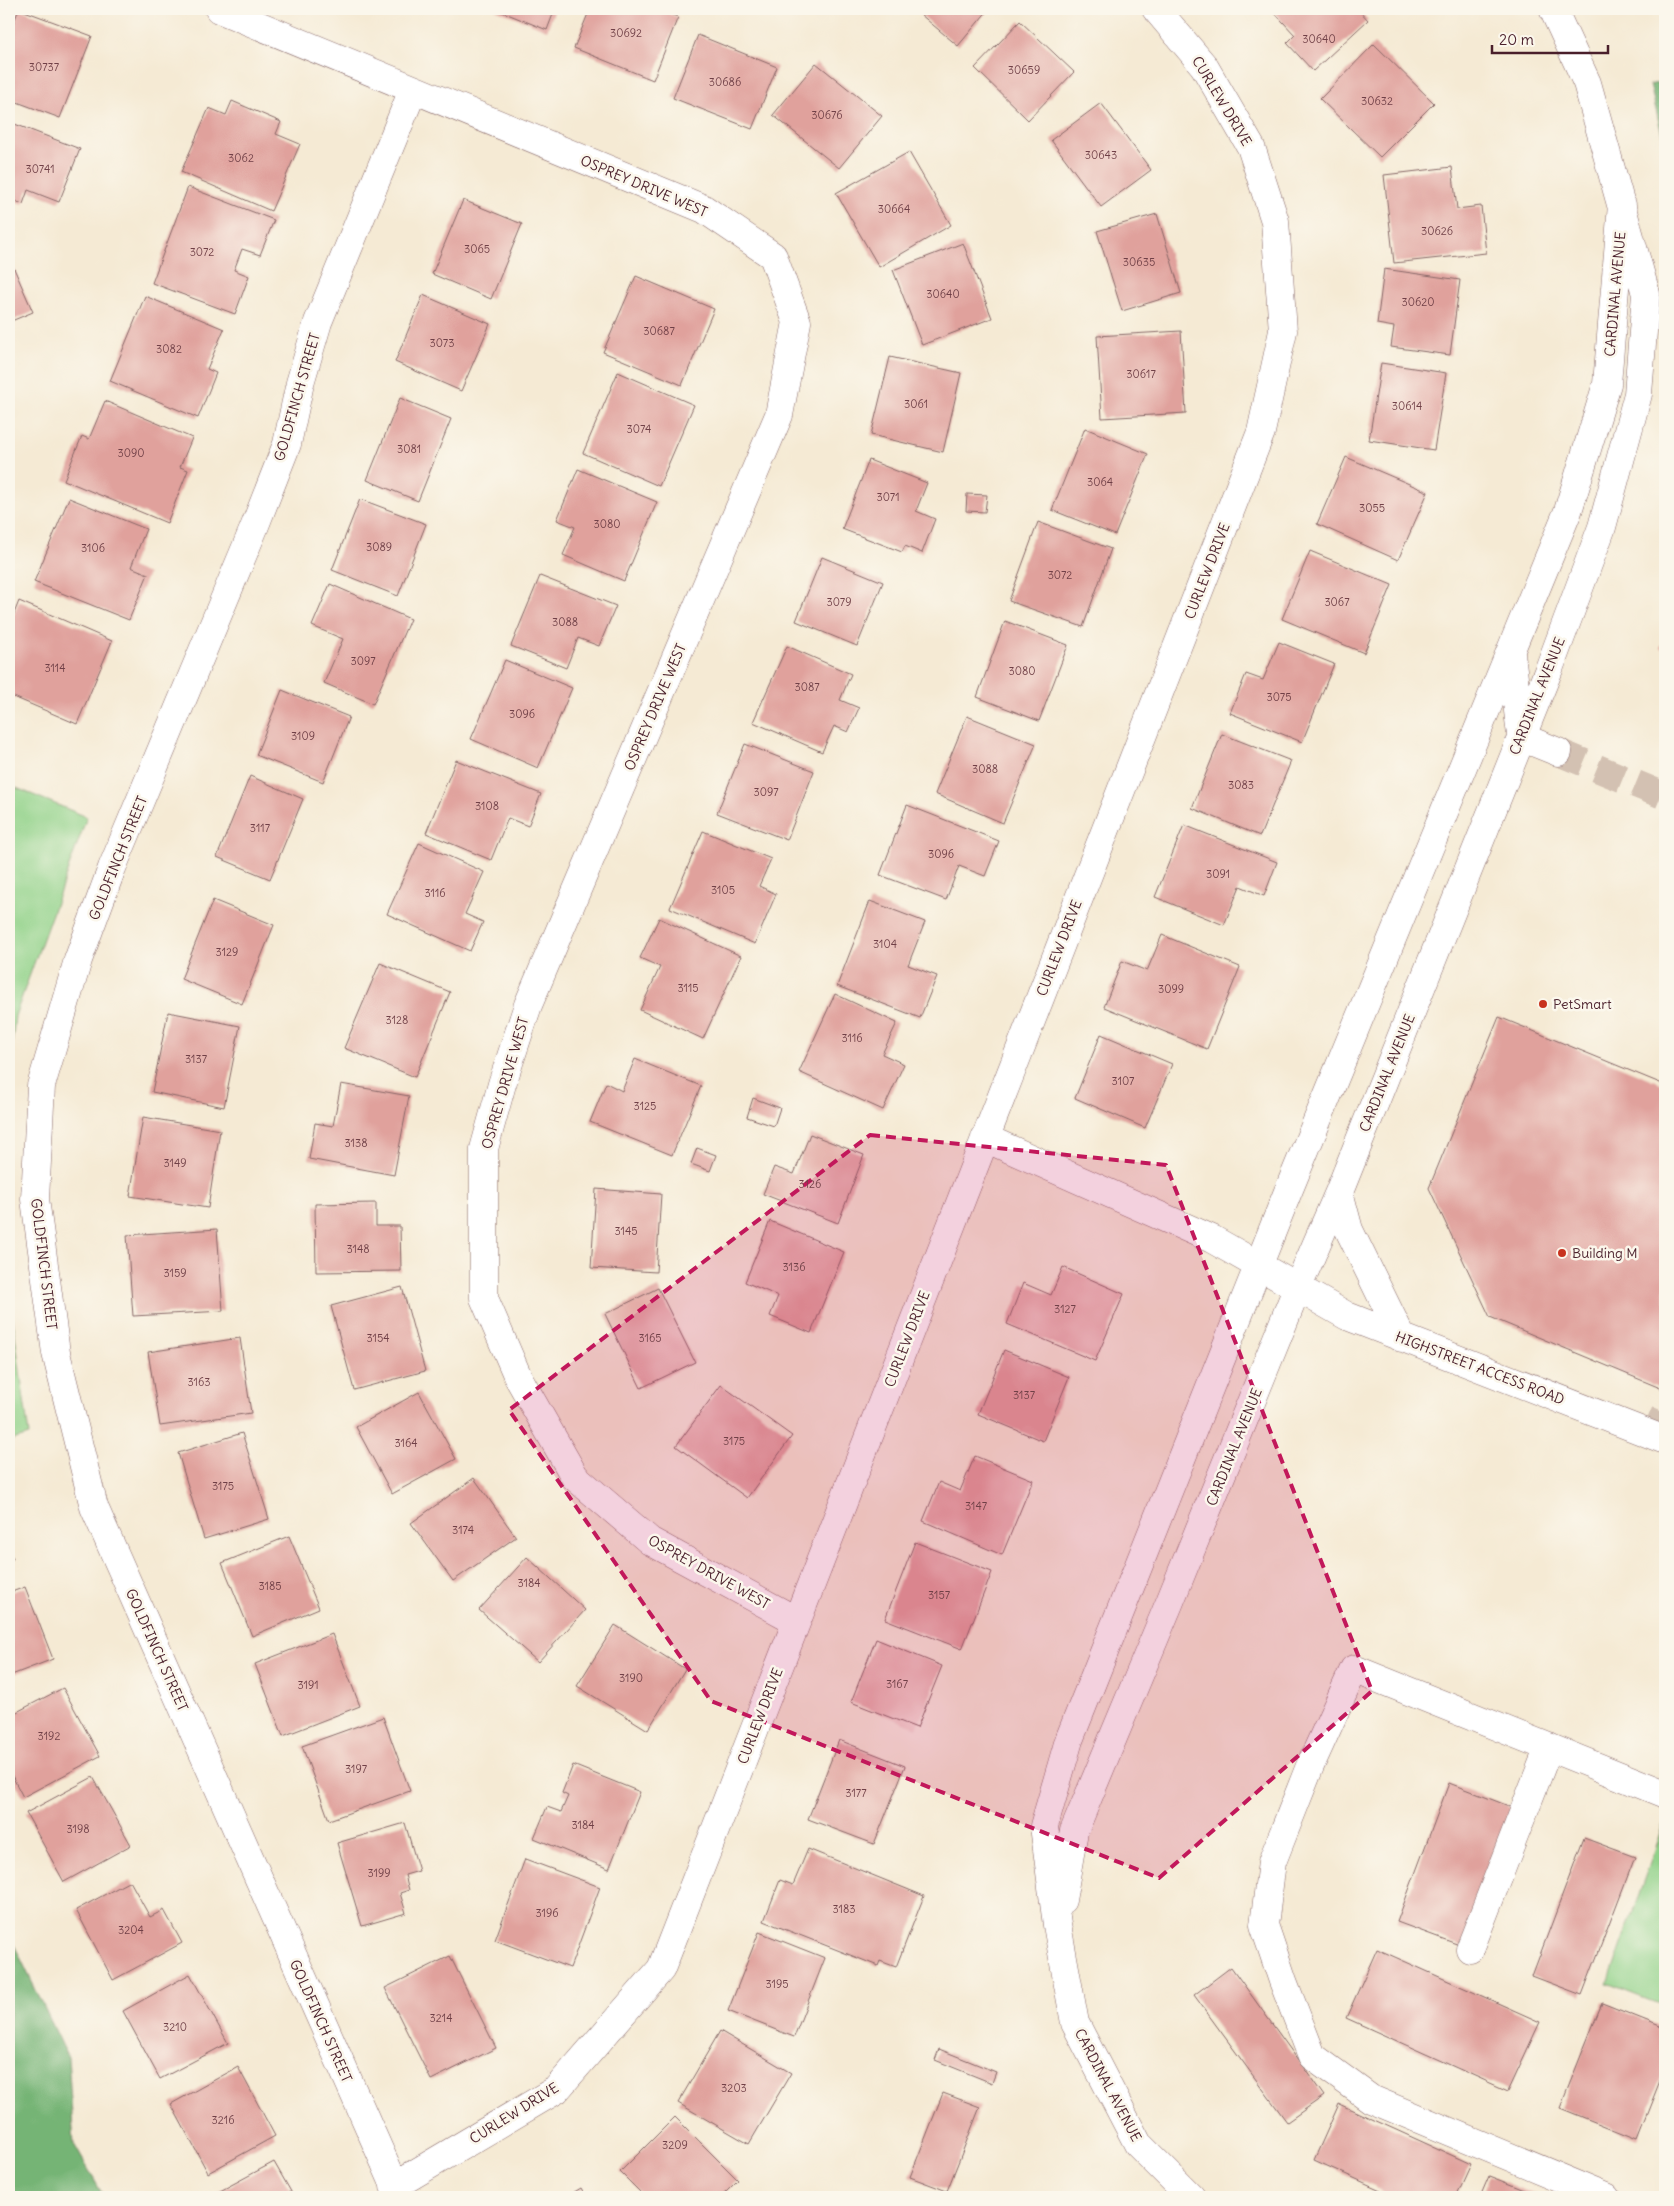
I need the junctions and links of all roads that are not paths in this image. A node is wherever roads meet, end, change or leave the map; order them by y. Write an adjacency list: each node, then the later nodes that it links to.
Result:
1 (219, 9): 4 (street, OSPREY DRIVE WEST)
2 (1156, 9): 9 (street, CURLEW DRIVE)
3 (1553, 9): 5 (street, CARDINAL AVENUE)
4 (413, 90): 15 (street, OSPREY DRIVE WEST); 20 (street, GOLDFINCH STREET)
5 (1622, 205): 6 (street, CARDINAL AVENUE); 7 (street, CARDINAL AVENUE)
6 (1510, 652): 7 (street); 11 (street, CARDINAL AVENUE)
7 (1521, 737): 8 (street); 10 (street, CARDINAL AVENUE)
8 (1558, 752)
9 (985, 1138): 11 (street); 15 (street, CURLEW DRIVE)
10 (1339, 1192): 12 (street, CARDINAL AVENUE); 13 (street)
11 (1259, 1264): 12 (street); 18 (street, CARDINAL AVENUE)
12 (1297, 1289): 13 (street, HIGHSTREET ACCESS ROAD); 18 (street, CARDINAL AVENUE)
13 (1402, 1338): 14 (street, HIGHSTREET ACCESS ROAD)
14 (1665, 1440)
15 (797, 1622): 20 (street, CURLEW DRIVE)
16 (1549, 1747): 17 (street); 19 (street); 22 (street)
17 (1665, 1794)
18 (1057, 1925): 21 (street, CARDINAL AVENUE)
19 (1470, 1949)
20 (397, 2192)
21 (1191, 2197)
22 (1606, 2197)

